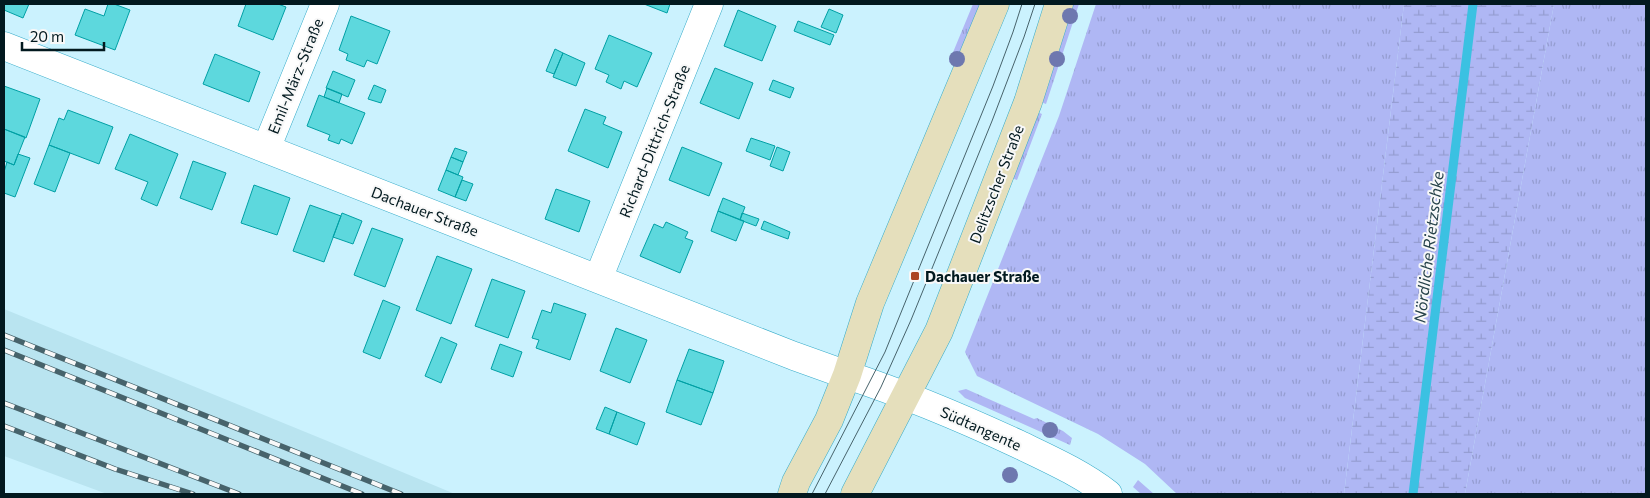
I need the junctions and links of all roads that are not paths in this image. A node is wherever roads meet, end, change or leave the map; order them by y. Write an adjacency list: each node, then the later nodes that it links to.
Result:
1 (324, 4): 6 (street, Emil-März-Straße)
2 (709, 4): 7 (street, Richard-Dittrich-Straße)
3 (995, 4): 8 (main road)
4 (1059, 4): 9 (main road, Delitzscher Straße)
5 (4, 46): 6 (street, Dachauer Straße)
6 (266, 149): 7 (street, Dachauer Straße)
7 (598, 279): 8 (street, Dachauer Straße)
8 (847, 375): 9 (street, Südtangente); 10 (main road)
9 (906, 397): 11 (main road, Delitzscher Straße); 12 (street, Südtangente)
10 (792, 494)
11 (855, 494)
12 (1108, 494)

